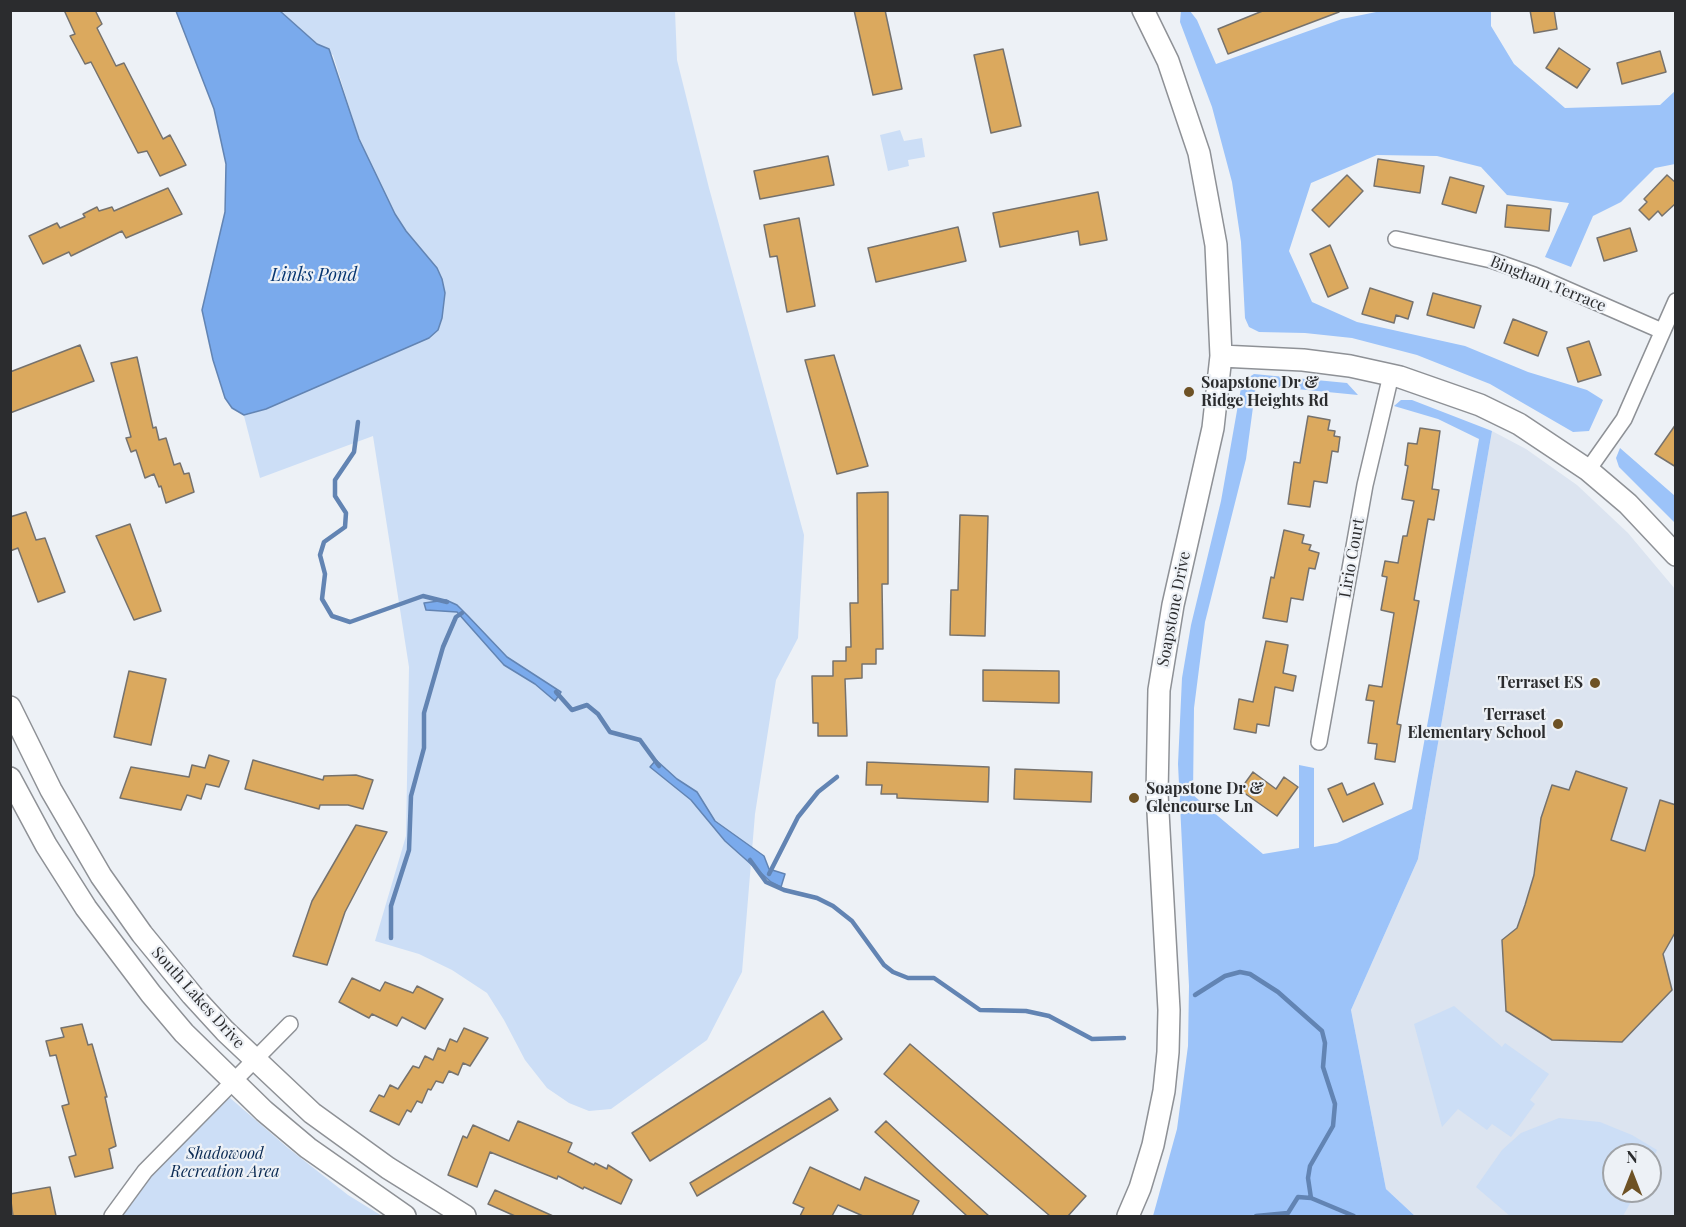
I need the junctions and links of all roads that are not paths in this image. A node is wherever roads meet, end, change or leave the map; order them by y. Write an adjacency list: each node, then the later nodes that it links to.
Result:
1 (1146, 11): 5 (street, Soapstone Drive)
2 (1396, 239): 4 (street, Bingham Terrace)
3 (1676, 301): 4 (street)
4 (1662, 331): 7 (street)
5 (1221, 356): 6 (street); 18 (street, Soapstone Drive)
6 (1391, 375): 7 (street); 10 (street, Lirio Court)
7 (1588, 470): 8 (street)
8 (1676, 555)
9 (12, 715): 13 (street, South Lakes Drive)
10 (1319, 742)
11 (10, 778): 14 (street, South Lakes Drive)
12 (290, 1024): 13 (street)
13 (254, 1060): 14 (street); 17 (street, South Lakes Drive)
14 (232, 1080): 15 (street); 16 (street, South Lakes Drive)
15 (112, 1216)
16 (405, 1216)
17 (465, 1216)
18 (1128, 1216)

